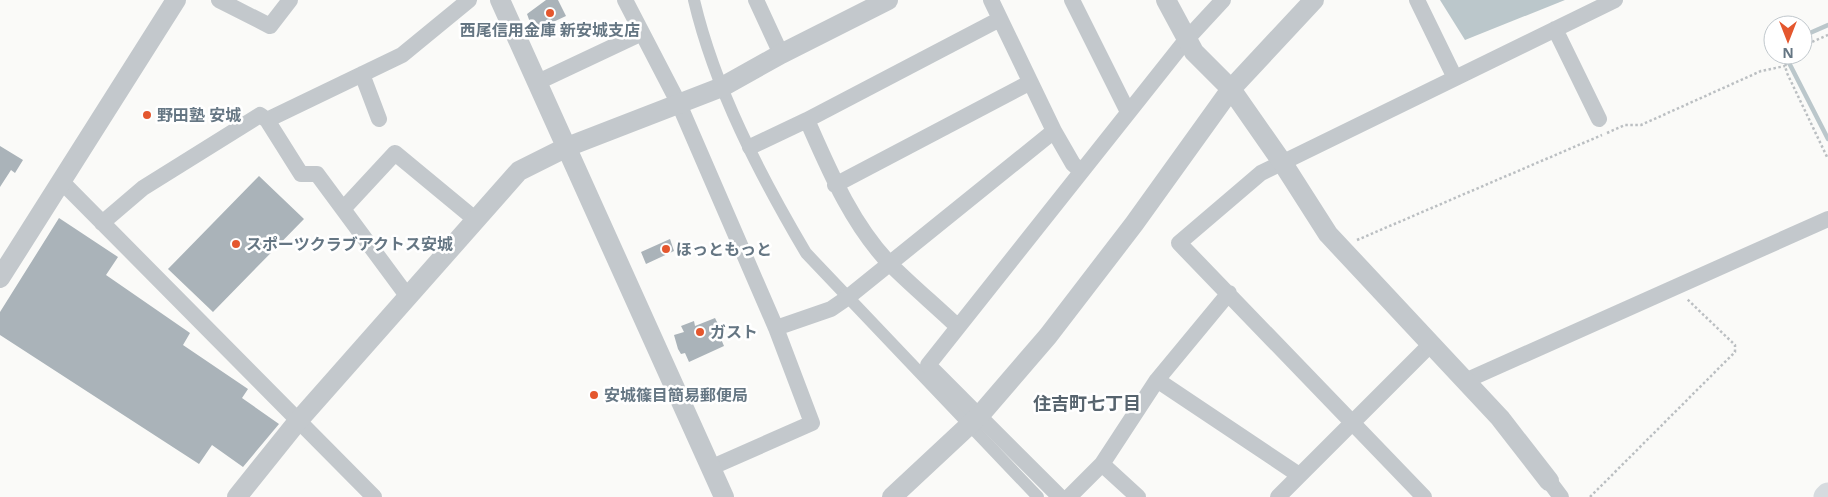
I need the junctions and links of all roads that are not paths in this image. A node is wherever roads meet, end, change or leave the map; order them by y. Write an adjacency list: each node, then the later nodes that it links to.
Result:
1 (176, 0): 39 (street)
2 (219, 0): 3 (street)
3 (290, 0)
4 (469, 0): 22 (street)
5 (500, 0): 24 (street)
6 (625, 0): 19 (street)
7 (694, 0): 26 (street)
8 (756, 0): 21 (street)
9 (888, 0): 21 (street)
10 (991, 0): 17 (street)
11 (1072, 0): 29 (street)
12 (1166, 0): 20 (street)
13 (1223, 0): 20 (street)
14 (1314, 0): 27 (street)
15 (1417, 0): 23 (street)
16 (1615, 0): 18 (street)
17 (1000, 19): 25 (street); 33 (street)
18 (1555, 29): 23 (street); 31 (street)
19 (642, 33): 24 (street); 28 (street)
20 (1186, 40): 27 (street); 29 (street)
21 (781, 54): 26 (street)
22 (362, 74): 30 (street); 32 (street)
23 (1455, 78): 37 (street)
24 (538, 82): 35 (street)
25 (1030, 83): 34 (street); 40 (street)
26 (722, 88): 28 (street); 36 (street)
27 (1231, 89): 37 (street); 55 (street)
28 (678, 104): 35 (street); 51 (street)
29 (1128, 112): 38 (street)
30 (379, 119)
31 (1600, 119)
32 (267, 120): 41 (street); 44 (street)
33 (807, 120): 36 (street); 40 (street)
34 (1054, 130): 38 (street); 45 (street)
35 (567, 147): 43 (street); 59 (street)
36 (750, 147): 49 (street)
37 (1282, 162): 47 (street); 52 (street)
38 (1081, 171): 50 (street)
39 (62, 182): 44 (street); 46 (street)
40 (835, 184): 45 (street)
41 (344, 208): 43 (street); 48 (street)
42 (1828, 219): 54 (street)
43 (476, 220): 48 (street)
44 (102, 223): 56 (street)
45 (890, 264): 49 (street); 50 (street)
46 (0, 278)
47 (1229, 293): 53 (street); 57 (street)
48 (408, 296): 56 (street)
49 (847, 298): 51 (street); 55 (street)
50 (958, 327): 55 (street)
51 (776, 328): 59 (street)
52 (1431, 344): 54 (street); 57 (street)
53 (1157, 380): 58 (street); 60 (street)
54 (1465, 381): 61 (street)
55 (974, 420): 66 (street); 67 (street); 68 (street)
56 (298, 421): 63 (street); 64 (street)
57 (1353, 422): 60 (street); 62 (street)
58 (1102, 464): 69 (street); 70 (street)
59 (710, 468): 65 (street)
60 (1299, 475): 71 (street)
61 (1555, 489)
62 (1421, 496)
63 (237, 497)
64 (374, 497)
65 (724, 497)
66 (892, 497)
67 (1038, 497)
68 (1060, 497)
69 (1069, 497)
70 (1138, 497)
71 (1278, 497)

